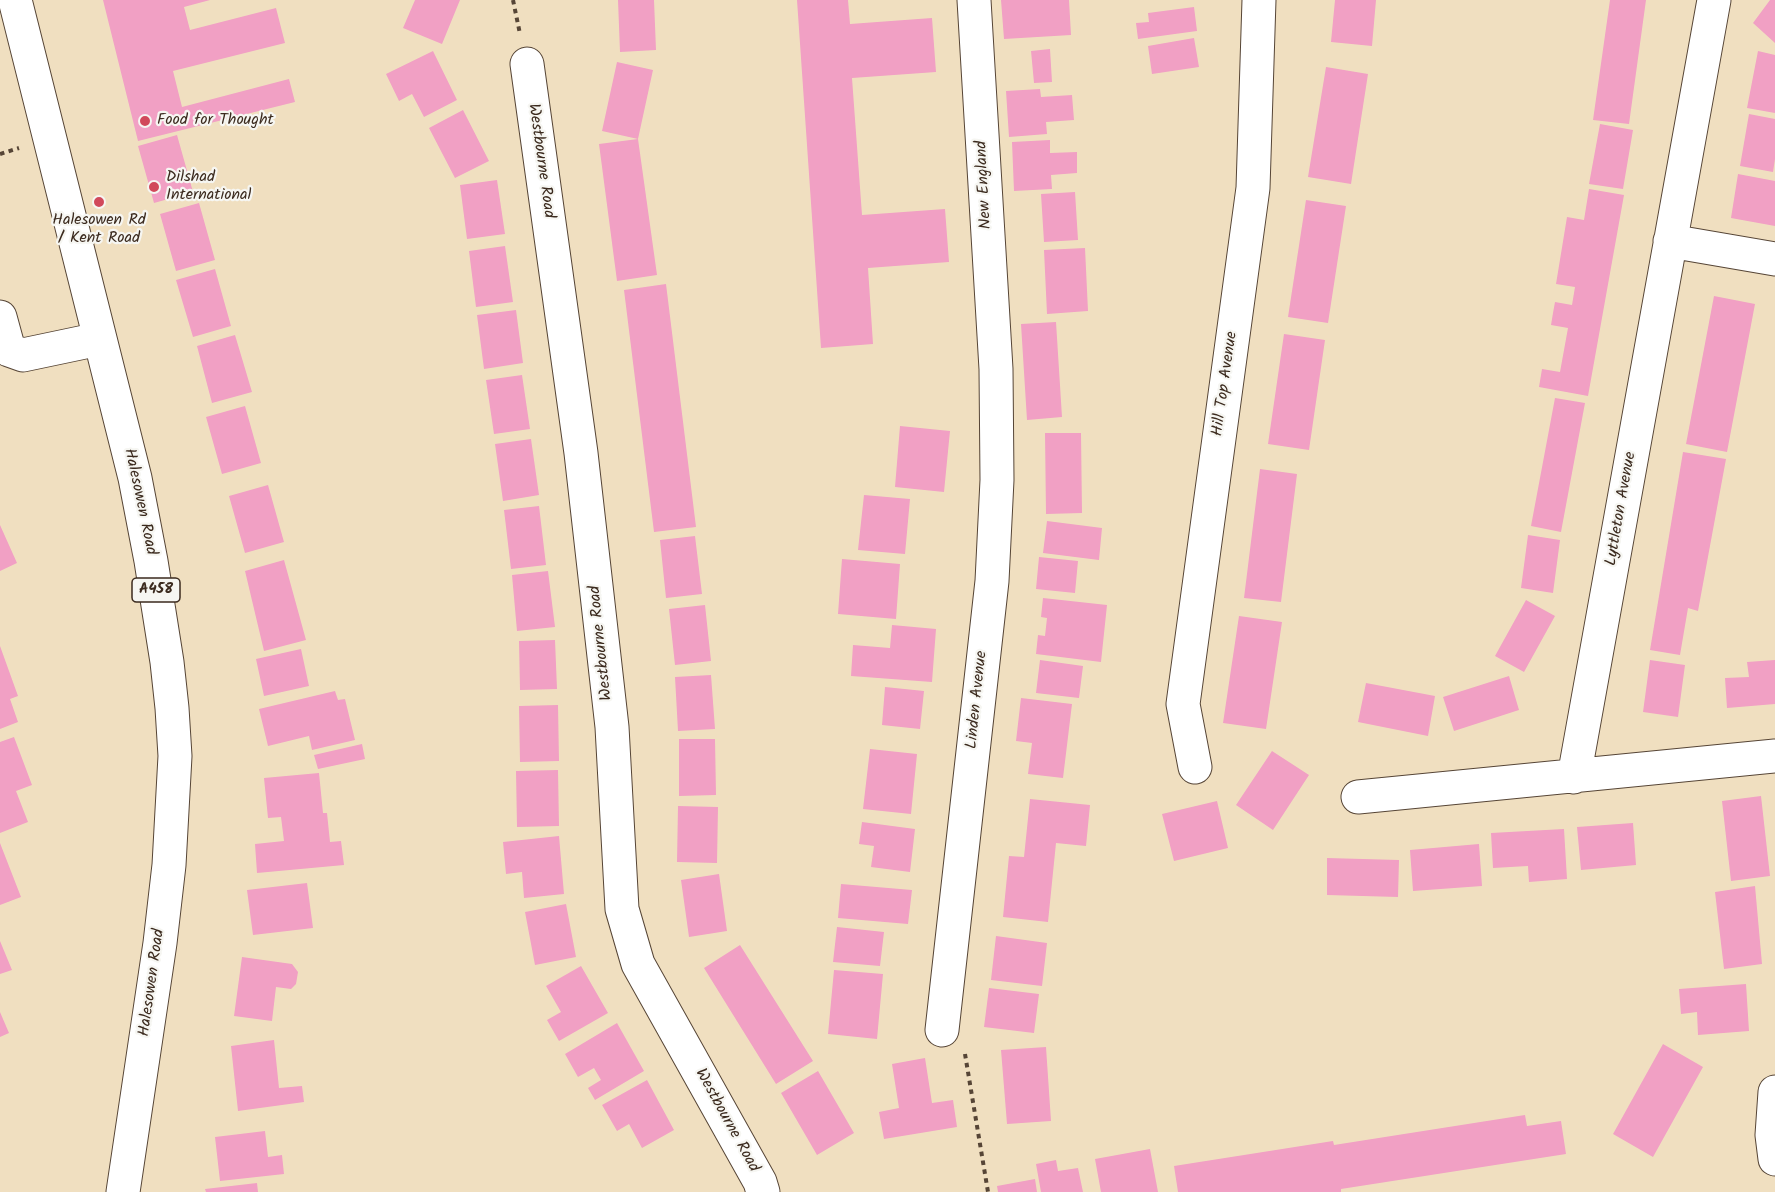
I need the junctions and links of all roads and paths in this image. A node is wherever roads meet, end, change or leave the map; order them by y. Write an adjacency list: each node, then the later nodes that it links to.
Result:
1 (15, 0): 9 (main road, Halesowen Road / A458)
2 (974, 0): 10 (main road, New England)
3 (1259, 0): 12 (main road, Hill Top Avenue)
4 (1714, 0): 6 (main road, Lyttleton Avenue)
5 (527, 64): 19 (main road, Westbourne Road)
6 (1670, 241): 7 (main road); 13 (main road, Lyttleton Avenue)
7 (1775, 259)
8 (0, 317): 9 (main road)
9 (99, 339): 18 (main road, Halesowen Road / A458)
10 (996, 369): 15 (main road, Linden Avenue)
11 (1775, 756): 13 (main road)
12 (1195, 767)
13 (1574, 777): 14 (main road)
14 (1358, 797)
15 (942, 1030): 20 (path)
16 (1775, 1092): 17 (main road)
17 (1775, 1159)
18 (123, 1192)
19 (763, 1192)
20 (988, 1192)

